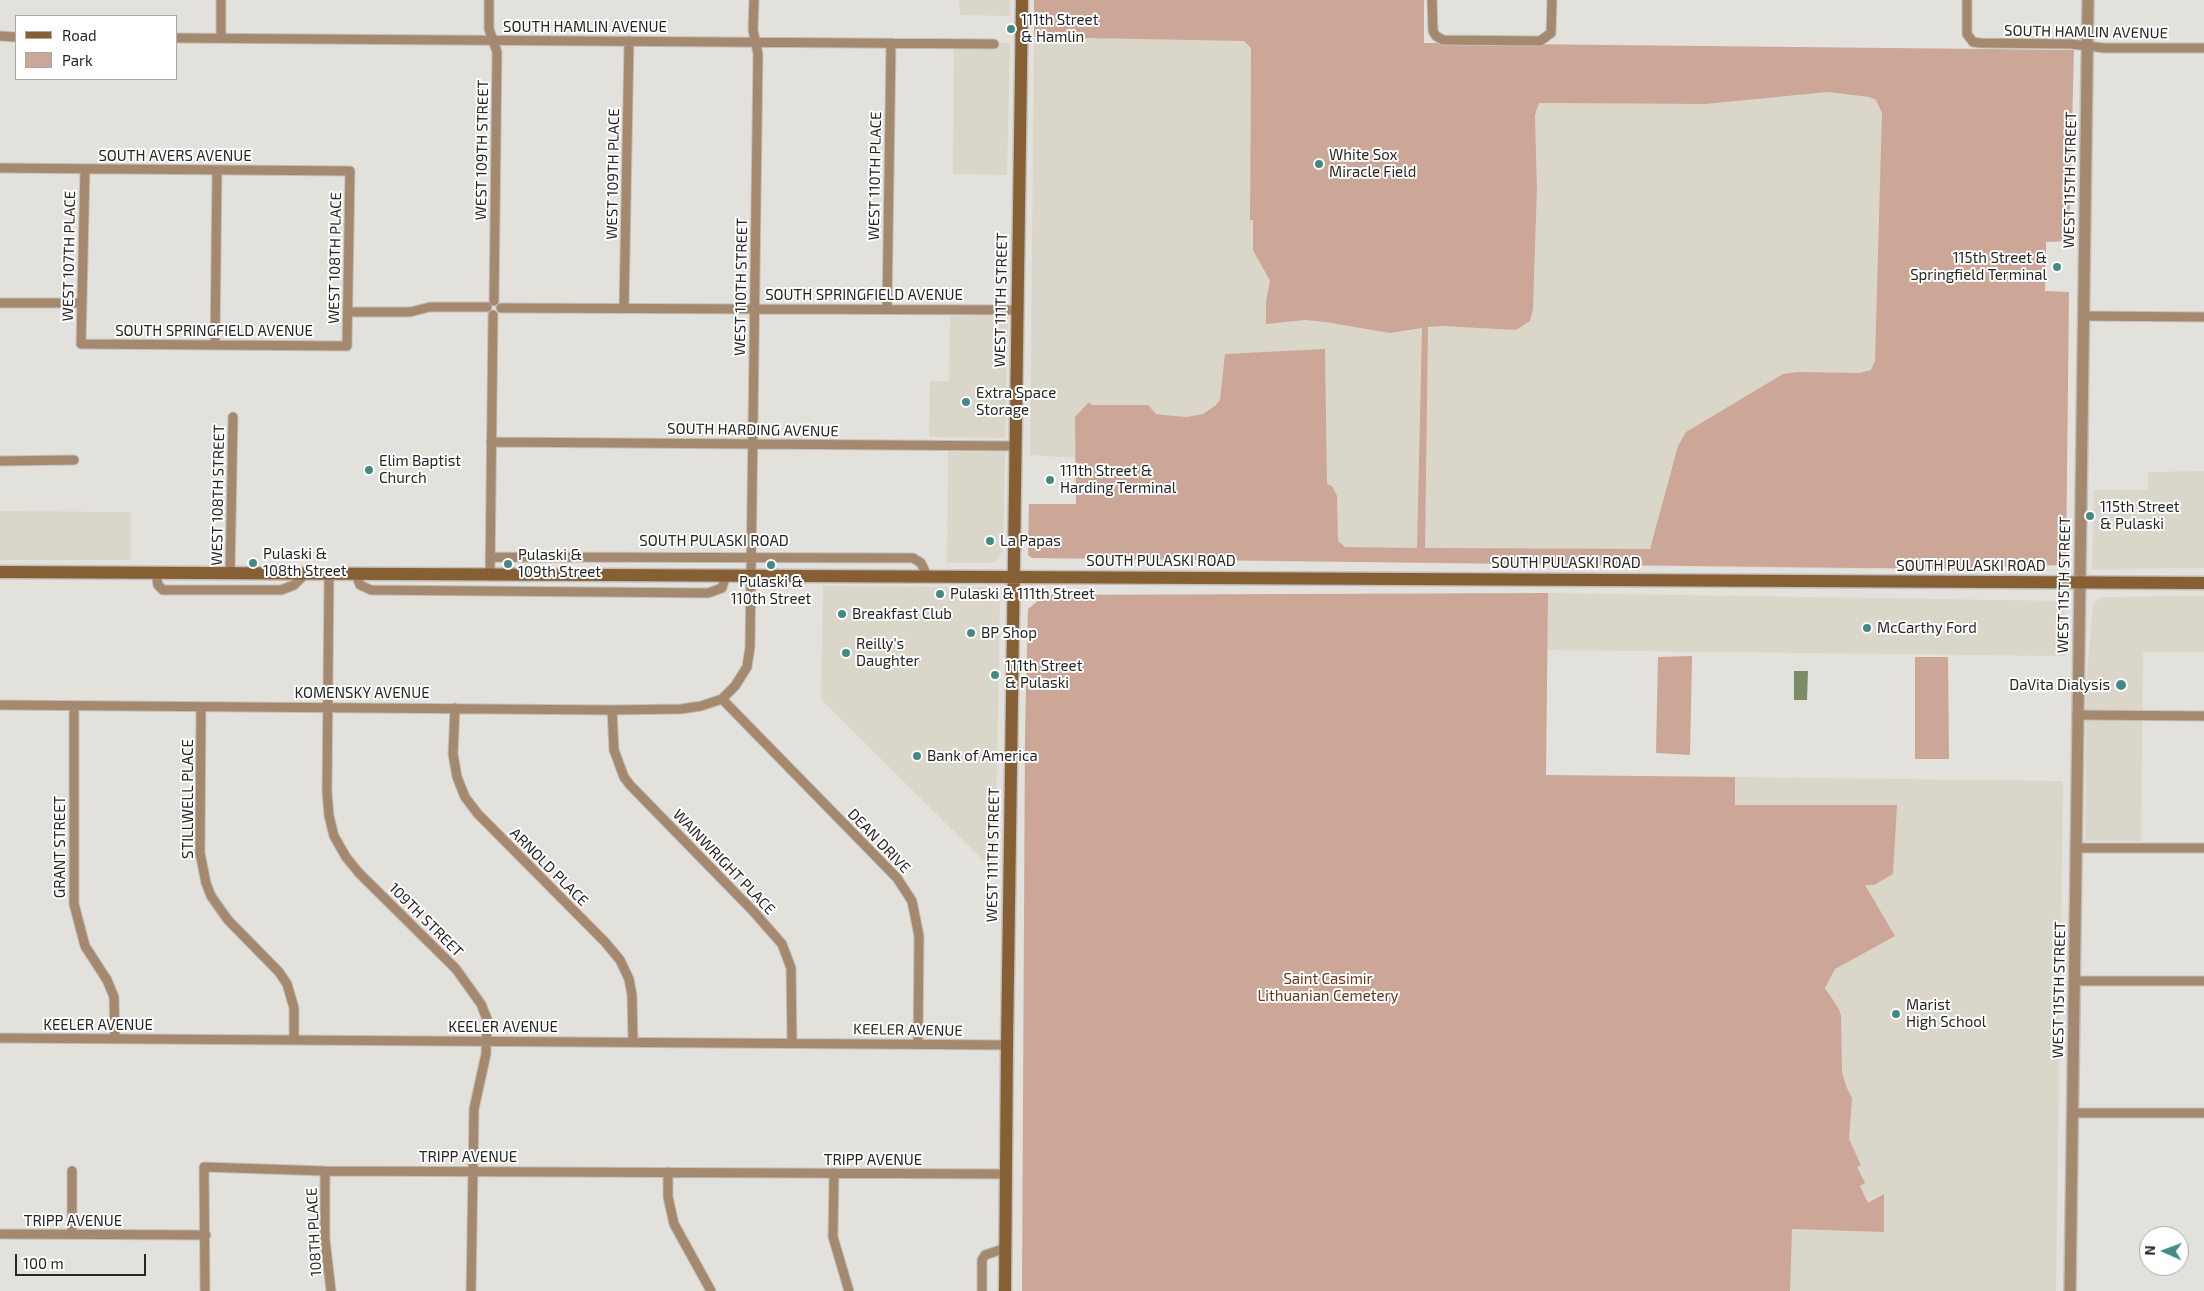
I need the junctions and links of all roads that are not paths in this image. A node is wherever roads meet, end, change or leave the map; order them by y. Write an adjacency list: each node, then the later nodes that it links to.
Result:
1 (221, 0): 12 (street)
2 (489, 0): 13 (street, WEST 109TH STREET)
3 (754, 0): 15 (street, WEST 110TH STREET)
4 (1022, 0): 30 (main road, WEST 111TH STREET)
5 (1432, 0): 6 (street)
6 (1552, 0)
7 (1967, 0): 18 (street, SOUTH HAMLIN AVENUE)
8 (2088, 0): 18 (street, WEST 115TH STREET)
9 (0, 36): 10 (street)
10 (15, 37)
11 (178, 38): 12 (street, SOUTH HAMLIN AVENUE)
12 (221, 38): 13 (street, SOUTH HAMLIN AVENUE)
13 (493, 40): 14 (street, SOUTH HAMLIN AVENUE); 26 (street, WEST 109TH STREET)
14 (629, 41): 15 (street, SOUTH HAMLIN AVENUE); 27 (street, WEST 109TH PLACE)
15 (756, 42): 16 (street, SOUTH HAMLIN AVENUE); 28 (street, WEST 110TH STREET)
16 (891, 43): 17 (street, SOUTH HAMLIN AVENUE); 29 (street, WEST 110TH PLACE)
17 (994, 44)
18 (2087, 46): 19 (street, SOUTH HAMLIN AVENUE); 32 (street, WEST 115TH STREET)
19 (2204, 48)
20 (0, 168): 21 (street, SOUTH AVERS AVENUE)
21 (85, 169): 22 (street, SOUTH AVERS AVENUE); 25 (street, WEST 107TH PLACE)
22 (217, 170): 23 (street, SOUTH AVERS AVENUE); 35 (street)
23 (350, 171): 31 (street, WEST 108TH PLACE)
24 (0, 303): 25 (street)
25 (82, 303): 34 (street, WEST 107TH PLACE)
26 (494, 305): 27 (street, SOUTH SPRINGFIELD AVENUE); 31 (street, SOUTH SPRINGFIELD AVENUE); 38 (street)
27 (624, 307): 28 (street, SOUTH SPRINGFIELD AVENUE)
28 (755, 308): 29 (street, SOUTH SPRINGFIELD AVENUE); 39 (street, WEST 110TH STREET)
29 (887, 309): 30 (street, SOUTH SPRINGFIELD AVENUE)
30 (1017, 310): 40 (main road, WEST 111TH STREET)
31 (348, 312): 36 (street, WEST 108TH PLACE)
32 (2083, 316): 33 (street); 56 (street, WEST 115TH STREET)
33 (2204, 318)
34 (81, 344): 35 (street, SOUTH SPRINGFIELD AVENUE)
35 (215, 345): 36 (street, SOUTH SPRINGFIELD AVENUE)
36 (347, 346)
37 (233, 417): 47 (street, WEST 108TH STREET)
38 (491, 442): 39 (street, SOUTH HARDING AVENUE); 43 (street)
39 (753, 444): 40 (street, SOUTH HARDING AVENUE); 44 (street, WEST 110TH STREET)
40 (1015, 446): 55 (main road, WEST 111TH STREET)
41 (74, 460): 42 (street)
42 (0, 461)
43 (490, 557): 44 (street, SOUTH PULASKI ROAD); 51 (street)
44 (752, 557): 53 (street, WEST 110TH STREET); 54 (street, SOUTH PULASKI ROAD)
45 (0, 572): 46 (main road, SOUTH PULASKI ROAD)
46 (156, 574): 47 (main road, SOUTH PULASKI ROAD); 48 (street)
47 (230, 574): 48 (main road, SOUTH PULASKI ROAD)
48 (305, 574): 49 (main road, SOUTH PULASKI ROAD)
49 (329, 574): 50 (main road, SOUTH PULASKI ROAD); 62 (street, 109TH STREET)
50 (356, 574): 51 (main road, SOUTH PULASKI ROAD); 52 (street)
51 (490, 574): 52 (main road, SOUTH PULASKI ROAD)
52 (726, 576): 53 (main road, SOUTH PULASKI ROAD)
53 (752, 576): 54 (main road, SOUTH PULASKI ROAD); 58 (street, WEST 110TH STREET)
54 (927, 576): 55 (main road, SOUTH PULASKI ROAD)
55 (1013, 577): 56 (main road, SOUTH PULASKI ROAD); 78 (main road, WEST 111TH STREET)
56 (2079, 582): 57 (main road, SOUTH PULASKI ROAD); 65 (street, WEST 115TH STREET)
57 (2204, 583)
58 (722, 699): 64 (street, KOMENSKY AVENUE); 77 (street, DEAN DRIVE)
59 (0, 705): 60 (street, KOMENSKY AVENUE)
60 (74, 706): 61 (street, KOMENSKY AVENUE); 72 (street, GRANT STREET)
61 (201, 707): 62 (street, KOMENSKY AVENUE); 73 (street, STILLWELL PLACE)
62 (327, 707): 63 (street, KOMENSKY AVENUE); 74 (street, 109TH STREET)
63 (455, 708): 64 (street, KOMENSKY AVENUE); 75 (street, ARNOLD PLACE)
64 (612, 710): 76 (street, WAINWRIGHT PLACE)
65 (2077, 715): 66 (street); 67 (street, WEST 115TH STREET)
66 (2204, 716)
67 (2076, 848): 68 (street); 69 (street, WEST 115TH STREET)
68 (2204, 848)
69 (2074, 981): 70 (street); 79 (street, WEST 115TH STREET)
70 (2204, 981)
71 (0, 1038): 72 (street, KEELER AVENUE)
72 (115, 1038): 73 (street, KEELER AVENUE)
73 (294, 1040): 74 (street, KEELER AVENUE)
74 (488, 1040): 75 (street, KEELER AVENUE); 83 (street, 109TH STREET)
75 (633, 1042): 76 (street, KEELER AVENUE)
76 (792, 1043): 77 (street, KEELER AVENUE)
77 (918, 1044): 78 (street, KEELER AVENUE)
78 (1007, 1045): 86 (main road, WEST 111TH STREET)
79 (2073, 1113): 80 (street); 98 (street, WEST 115TH STREET)
80 (2204, 1113)
81 (72, 1170): 88 (street)
82 (325, 1171): 83 (street, TRIPP AVENUE); 89 (street, TRIPP AVENUE); 92 (street, 108TH PLACE)
83 (473, 1171): 84 (street, TRIPP AVENUE); 93 (street, 109TH STREET)
84 (668, 1172): 85 (street, TRIPP AVENUE); 94 (street)
85 (834, 1173): 86 (street, TRIPP AVENUE); 95 (street)
86 (1006, 1174): 90 (main road, WEST 111TH STREET)
87 (0, 1234): 88 (street, TRIPP AVENUE)
88 (72, 1234): 89 (street, TRIPP AVENUE)
89 (206, 1235): 91 (street)
90 (1006, 1248): 96 (street); 97 (main road, WEST 111TH STREET)
91 (205, 1291)
92 (331, 1291)
93 (471, 1291)
94 (711, 1291)
95 (848, 1291)
96 (982, 1291)
97 (1005, 1291)
98 (2070, 1291)

